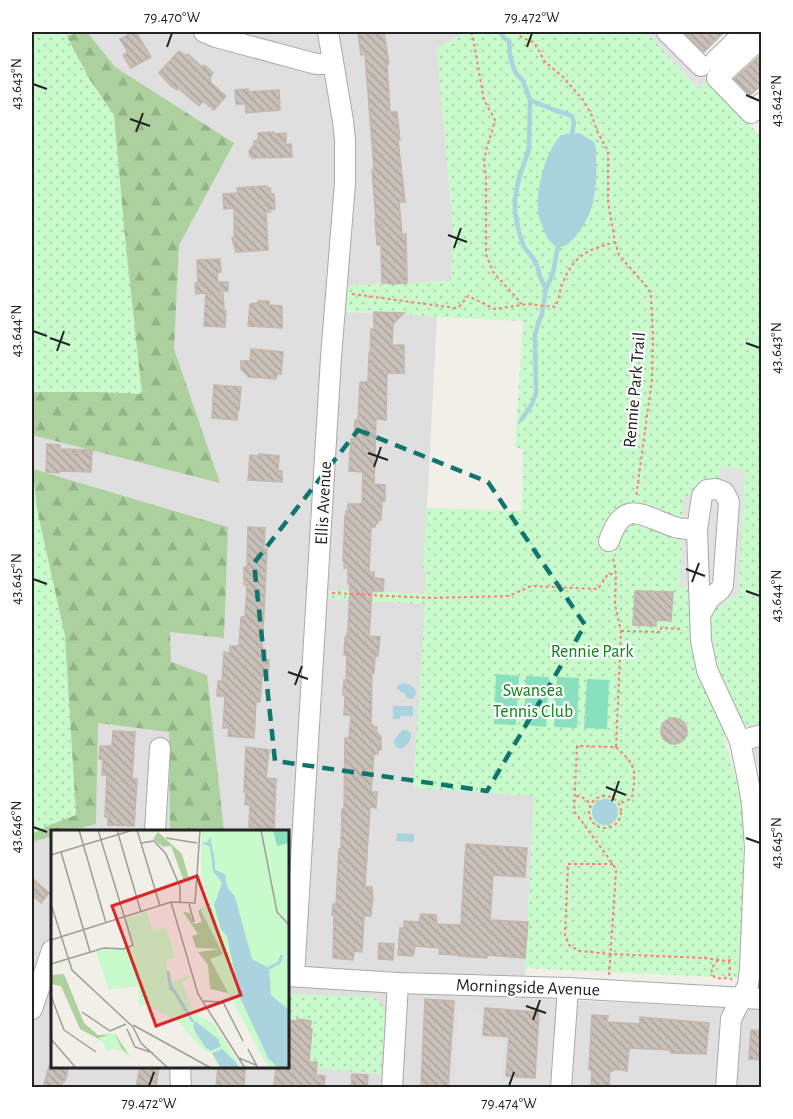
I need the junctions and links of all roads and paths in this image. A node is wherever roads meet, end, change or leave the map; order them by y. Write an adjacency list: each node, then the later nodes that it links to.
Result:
1 (204, 32): 8 (street)
2 (328, 32): 8 (street, Ellis Avenue)
3 (471, 32): 12 (path)
4 (515, 32): 10 (path, Rennie Park Trail)
5 (668, 32): 6 (street)
6 (746, 32)
7 (762, 37): 9 (street)
8 (333, 64): 34 (street, Ellis Avenue)
9 (762, 103)
10 (615, 242): 12 (path); 13 (path, Rennie Park Trail)
11 (358, 295): 12 (path)
12 (522, 304)
13 (634, 512): 14 (street); 15 (street)
14 (697, 530): 18 (street); 18 (street)
15 (609, 541): 16 (path)
16 (616, 574): 17 (path); 19 (path)
17 (330, 593)
18 (700, 623): 19 (path); 21 (street)
19 (621, 631): 23 (path)
20 (762, 735): 21 (street)
21 (740, 741): 39 (street)
22 (160, 747): 29 (street)
23 (616, 747): 24 (path); 26 (path)
24 (576, 796): 25 (path); 28 (path)
25 (591, 804): 26 (path); 27 (path)
26 (619, 804): 27 (path)
27 (592, 820): 28 (path)
28 (584, 825): 30 (path)
29 (155, 830)
30 (612, 864): 32 (path); 32 (path)
31 (51, 953): 41 (street)
32 (610, 954): 33 (path); 36 (path)
33 (717, 960): 35 (path); 35 (path)
34 (291, 976): 37 (street, Morningside Avenue)
35 (729, 977): 39 (path)
36 (608, 981)
37 (398, 983): 38 (street, Morningside Avenue); 44 (street)
38 (568, 988): 39 (street, Morningside Avenue); 45 (street)
39 (738, 991): 40 (street, Morningside Avenue); 46 (street)
40 (762, 999)
41 (32, 1009)
42 (180, 1068): 43 (street)
43 (181, 1088)
44 (392, 1088)
45 (561, 1088)
46 (726, 1088)

